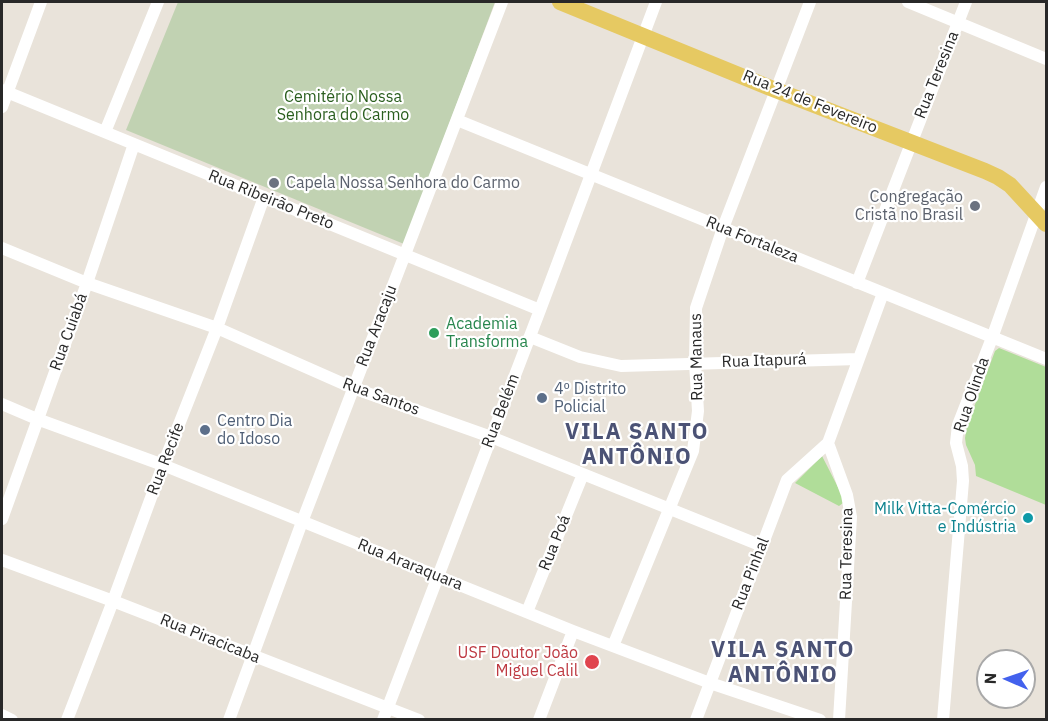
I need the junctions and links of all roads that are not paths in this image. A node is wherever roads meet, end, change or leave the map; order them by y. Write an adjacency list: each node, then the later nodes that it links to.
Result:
1 (42, 2): 13 (street)
2 (158, 2): 16 (street)
3 (501, 2): 15 (street, Rua Aracaju)
4 (560, 2): 10 (main road, Rua 24 de Fevereiro)
5 (656, 2): 10 (street, Rua Belém)
6 (810, 2): 12 (street, Rua Manaus)
7 (908, 2): 9 (street)
8 (966, 2): 9 (street, Rua Teresina)
9 (958, 22): 11 (street); 17 (street, Rua Teresina)
10 (644, 35): 12 (main road, Rua 24 de Fevereiro); 19 (street, Rua Belém)
11 (1047, 58)
12 (776, 90): 17 (main road, Rua 24 de Fevereiro); 23 (street, Rua Manaus)
13 (4, 91): 14 (street); 16 (street, Rua Ribeirão Preto)
14 (2, 107)
15 (457, 120): 19 (street, Rua Fortaleza); 25 (street, Rua Aracaju)
16 (105, 132): 18 (street, Rua Ribeirão Preto)
17 (910, 142): 22 (main road, Rua 24 de Fevereiro); 26 (street, Rua Teresina)
18 (134, 144): 21 (street, Rua Ribeirão Preto); 27 (street, Rua Cuiabá)
19 (591, 174): 23 (street, Rua Fortaleza); 29 (street, Rua Belém)
20 (1047, 187): 22 (street, Rua Olinda)
21 (264, 197): 25 (street, Rua Ribeirão Preto); 30 (street, Rua Recife)
22 (1042, 218): 32 (street, Rua Olinda)
23 (723, 228): 26 (street, Rua Fortaleza); 35 (street, Rua Manaus)
24 (2, 248): 27 (street, Rua Santos)
25 (405, 254): 29 (street, Rua Ribeirão Preto); 36 (street, Rua Aracaju)
26 (857, 282): 28 (street, Rua Fortaleza)
27 (87, 283): 30 (street, Rua Santos); 38 (street, Rua Cuiabá)
28 (883, 293): 32 (street, Rua Fortaleza); 33 (street)
29 (540, 310): 31 (street, Rua Belém)
30 (217, 328): 36 (street, Rua Santos); 41 (street, Rua Recife)
31 (530, 337): 35 (street, Rua Itapurá); 39 (street, Rua Belém)
32 (992, 338): 34 (street, Rua Fortaleza); 65 (street, Rua Olinda)
33 (858, 359): 35 (street, Rua Itapurá); 40 (street)
34 (1047, 360)
35 (695, 363): 43 (street, Rua Manaus)
36 (353, 388): 39 (street, Rua Santos); 45 (street, Rua Aracaju)
37 (2, 404): 38 (street, Rua Araraquara)
38 (37, 419): 41 (street, Rua Araraquara); 44 (street, Rua Cuiabá)
39 (491, 437): 42 (street, Rua Santos); 48 (street, Rua Belém)
40 (828, 443): 46 (street, Rua Pinhal); 64 (street, Rua Teresina)
41 (163, 465): 45 (street, Rua Araraquara); 49 (street, Rua Recife)
42 (583, 474): 43 (street, Rua Santos); 50 (street, Rua Poá)
43 (669, 508): 46 (street, Rua Santos); 52 (street, Rua Manaus)
44 (2, 519)
45 (302, 522): 48 (street, Rua Araraquara); 53 (street, Rua Aracaju)
46 (762, 546): 54 (street, Rua Pinhal)
47 (2, 560): 49 (street, Rua Piracicaba)
48 (438, 576): 50 (street, Rua Araraquara); 55 (street, Rua Belém)
49 (113, 601): 53 (street, Rua Piracicaba); 58 (street, Rua Recife)
50 (527, 612): 51 (street, Rua Araraquara)
51 (573, 631): 52 (street, Rua Araraquara); 61 (street)
52 (613, 646): 54 (street, Rua Araraquara)
53 (253, 656): 55 (street, Rua Piracicaba); 59 (street, Rua Aracaju)
54 (710, 683): 62 (street, Rua Pinhal); 63 (street, Rua Araraquara)
55 (386, 714): 60 (street, Rua Piracicaba)
56 (2, 715): 57 (street)
57 (12, 720)
58 (67, 720)
59 (229, 720)
60 (418, 720)
61 (539, 720)
62 (696, 720)
63 (820, 720)
64 (838, 720)
65 (943, 720)

